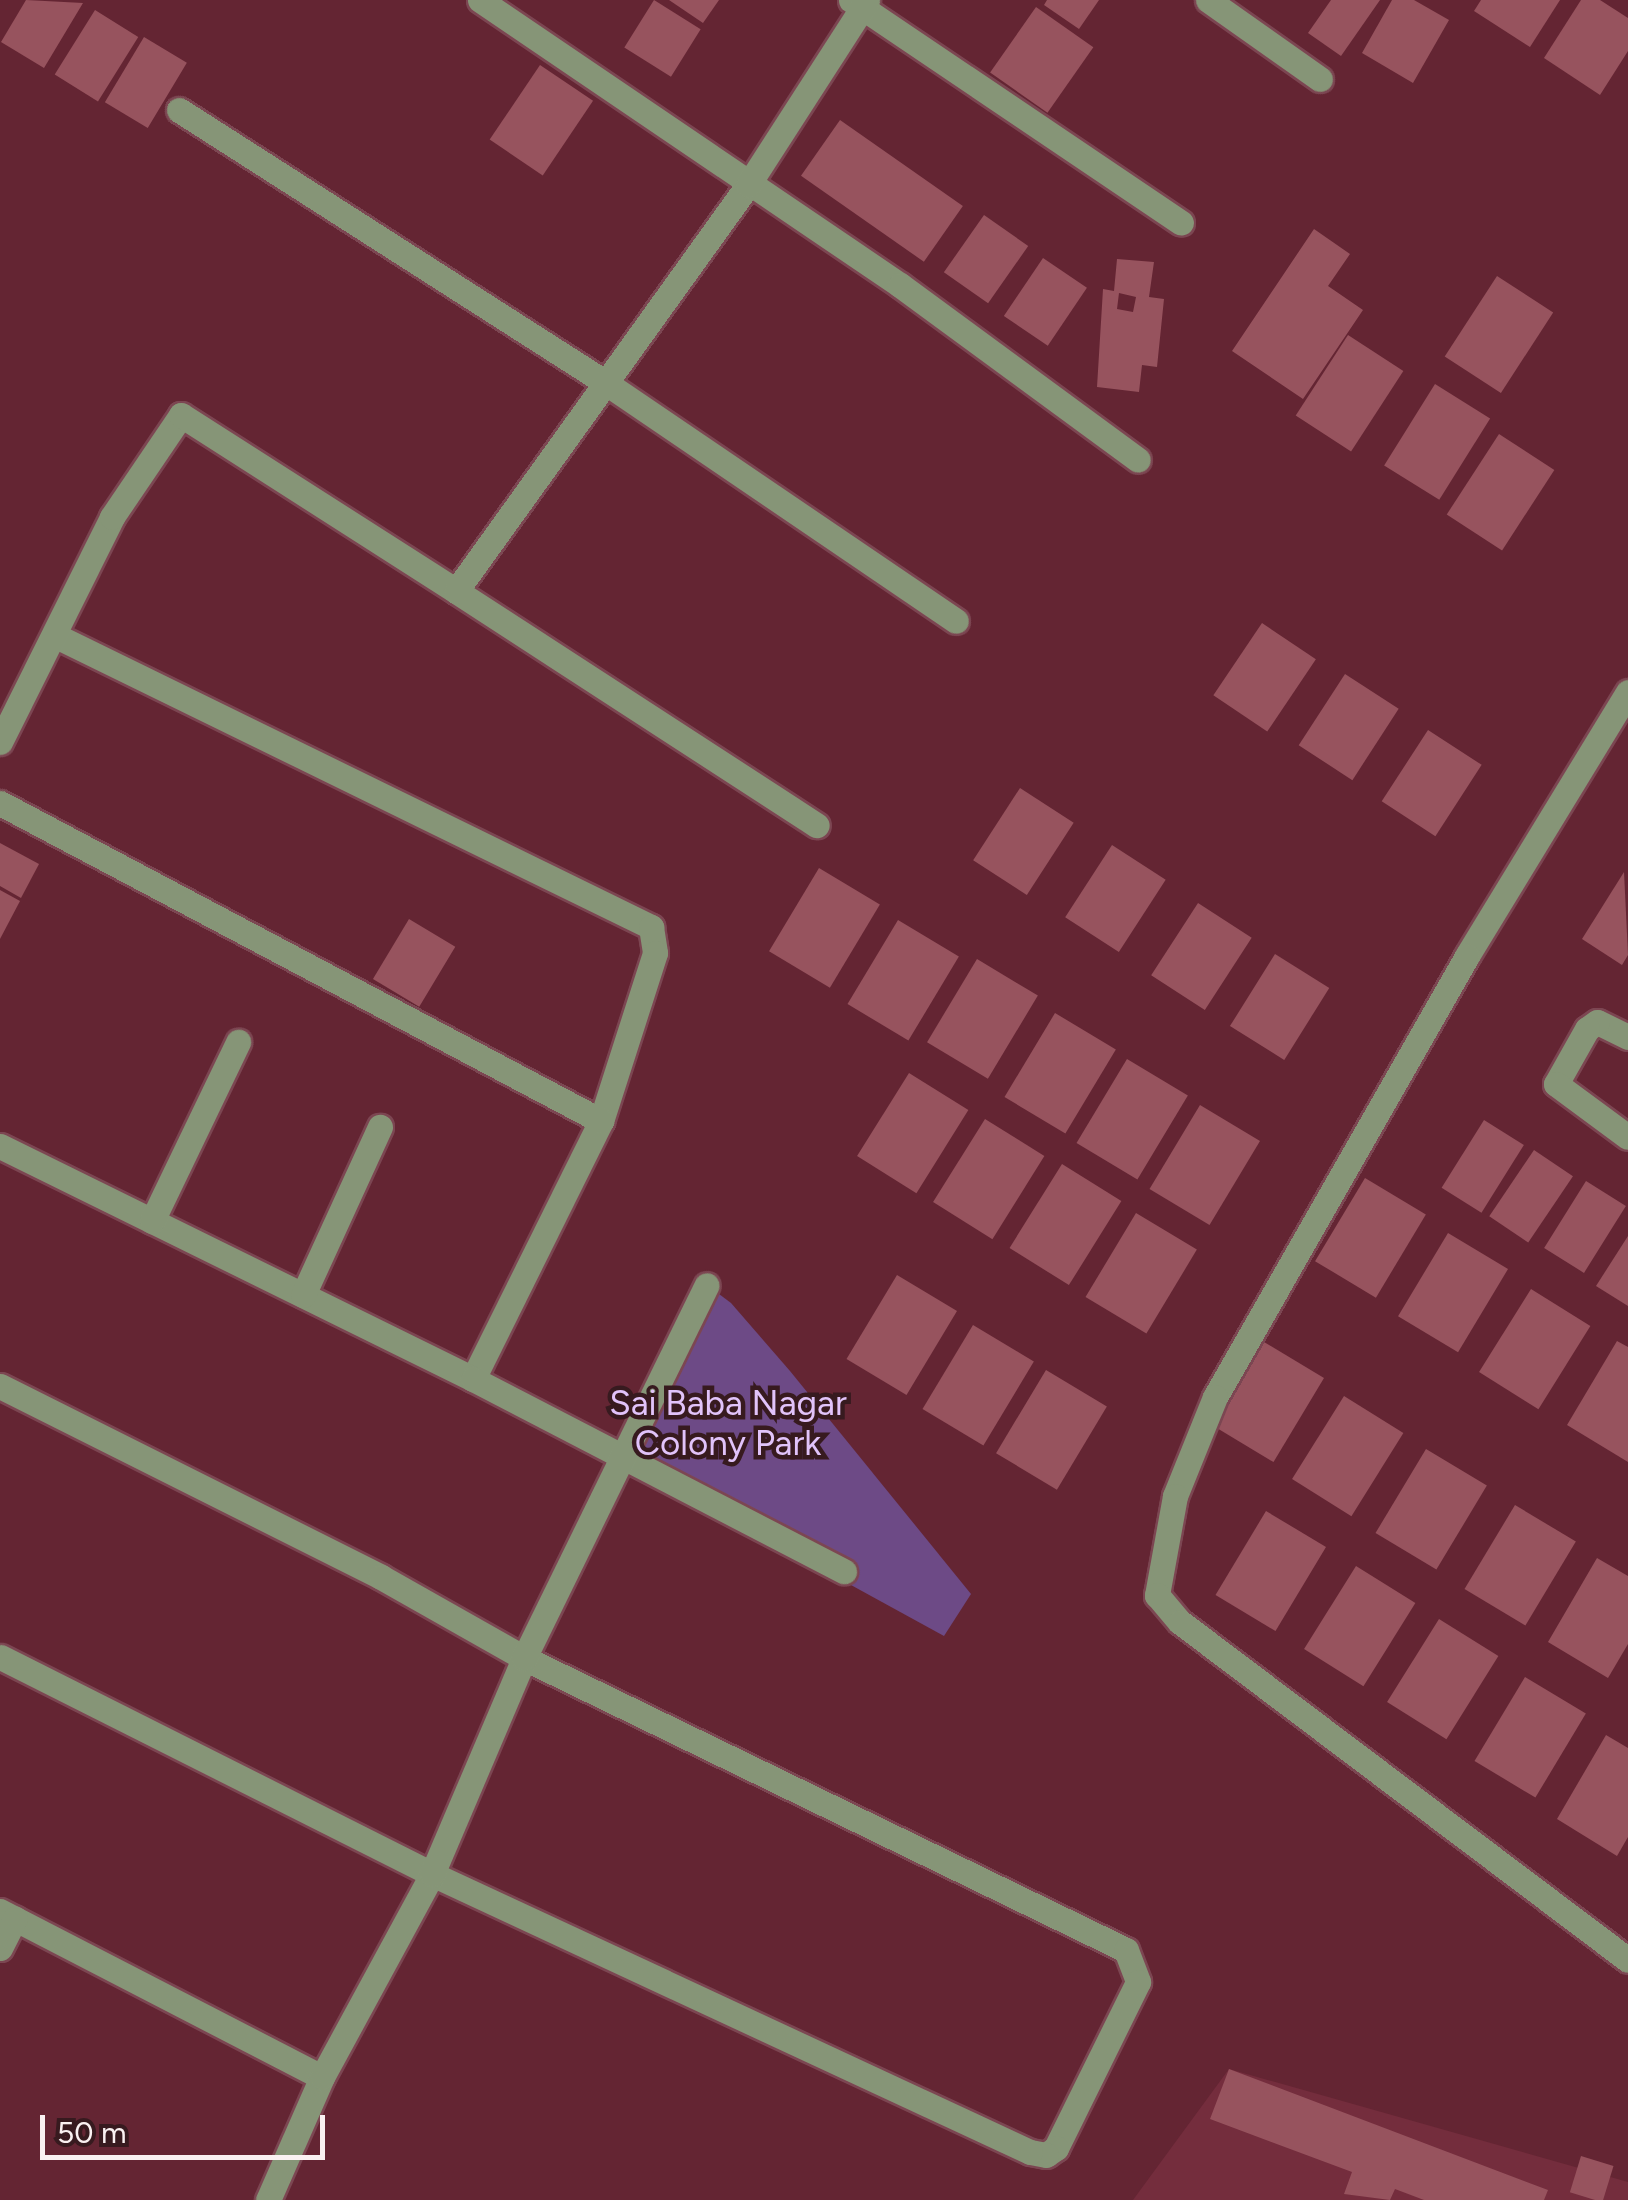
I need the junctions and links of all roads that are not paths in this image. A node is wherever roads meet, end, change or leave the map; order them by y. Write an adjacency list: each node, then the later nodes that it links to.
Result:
1 (480, 0): 6 (street)
2 (1208, 0): 4 (street)
3 (860, 2): 6 (street); 7 (street)
4 (1320, 79)
5 (179, 110): 8 (street)
6 (748, 185): 8 (street); 9 (street)
7 (1182, 223)
8 (606, 383): 10 (street); 11 (street)
9 (1138, 460)
10 (456, 591): 12 (street); 16 (street)
11 (956, 622)
12 (54, 635): 14 (street); 19 (street)
13 (1628, 692): 35 (street)
14 (0, 742)
15 (0, 803): 19 (street)
16 (817, 825)
17 (1628, 1037): 21 (street)
18 (238, 1042): 23 (street)
19 (601, 1121): 26 (street)
20 (380, 1127): 25 (street)
21 (1628, 1136)
22 (0, 1146): 23 (street)
23 (152, 1221): 25 (street)
24 (707, 1286): 28 (street)
25 (303, 1295): 26 (street)
26 (473, 1378): 28 (street)
27 (0, 1386): 31 (street)
28 (619, 1458): 29 (street); 31 (street)
29 (844, 1571)
30 (0, 1657): 32 (street)
31 (524, 1658): 32 (street); 32 (street)
32 (432, 1874): 36 (street)
33 (8, 1915): 34 (street); 36 (street)
34 (0, 1948)
35 (1628, 1960)
36 (322, 2077): 37 (street)
37 (268, 2200)

